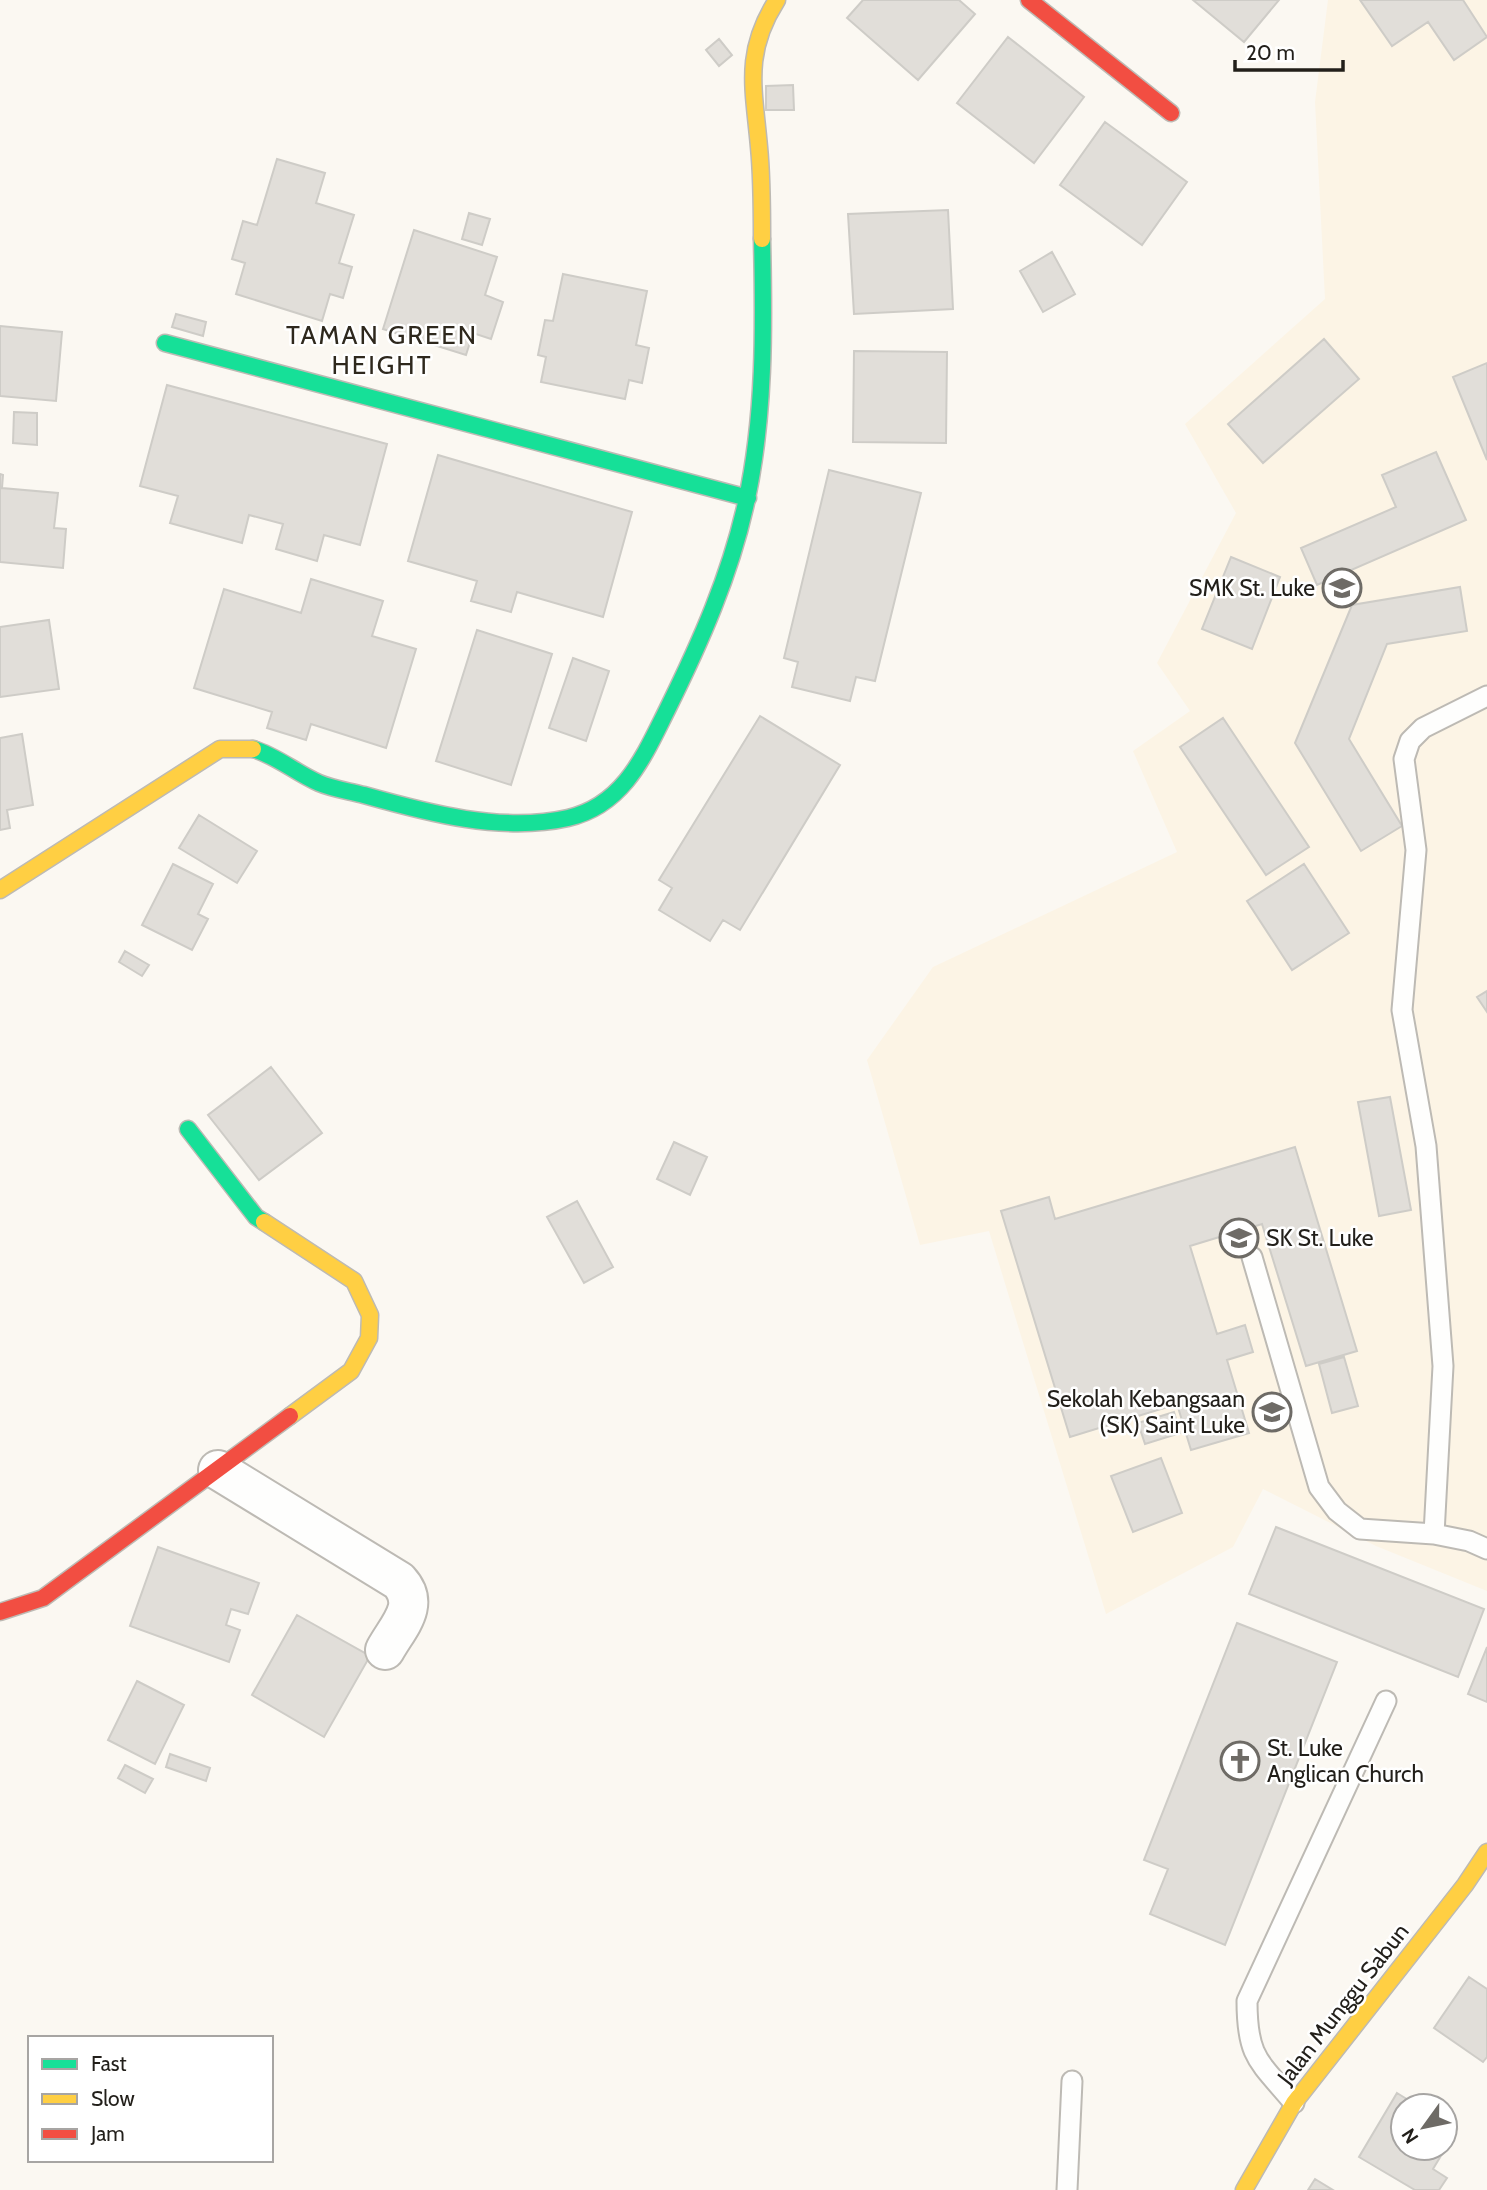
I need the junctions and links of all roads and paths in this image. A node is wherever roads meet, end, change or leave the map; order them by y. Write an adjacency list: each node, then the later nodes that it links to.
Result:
1 (777, 0): 5 (street)
2 (1029, 0): 3 (street)
3 (1171, 113)
4 (165, 343): 5 (street)
5 (748, 498): 7 (street)
6 (1487, 695): 11 (lane)
7 (0, 890)
8 (188, 1129): 10 (street)
9 (1252, 1257): 11 (lane)
10 (218, 1470): 13 (street); 14 (street)
11 (1434, 1534): 12 (lane)
12 (1487, 1549)
13 (0, 1612)
14 (385, 1650)
15 (1386, 1701): 18 (lane)
16 (1487, 1852): 18 (street, Jalan Munggu Sabun)
17 (1072, 2081): 19 (lane)
18 (1294, 2103): 20 (street, Jalan Munggu Sabun)
19 (1067, 2190)
20 (1244, 2190)

